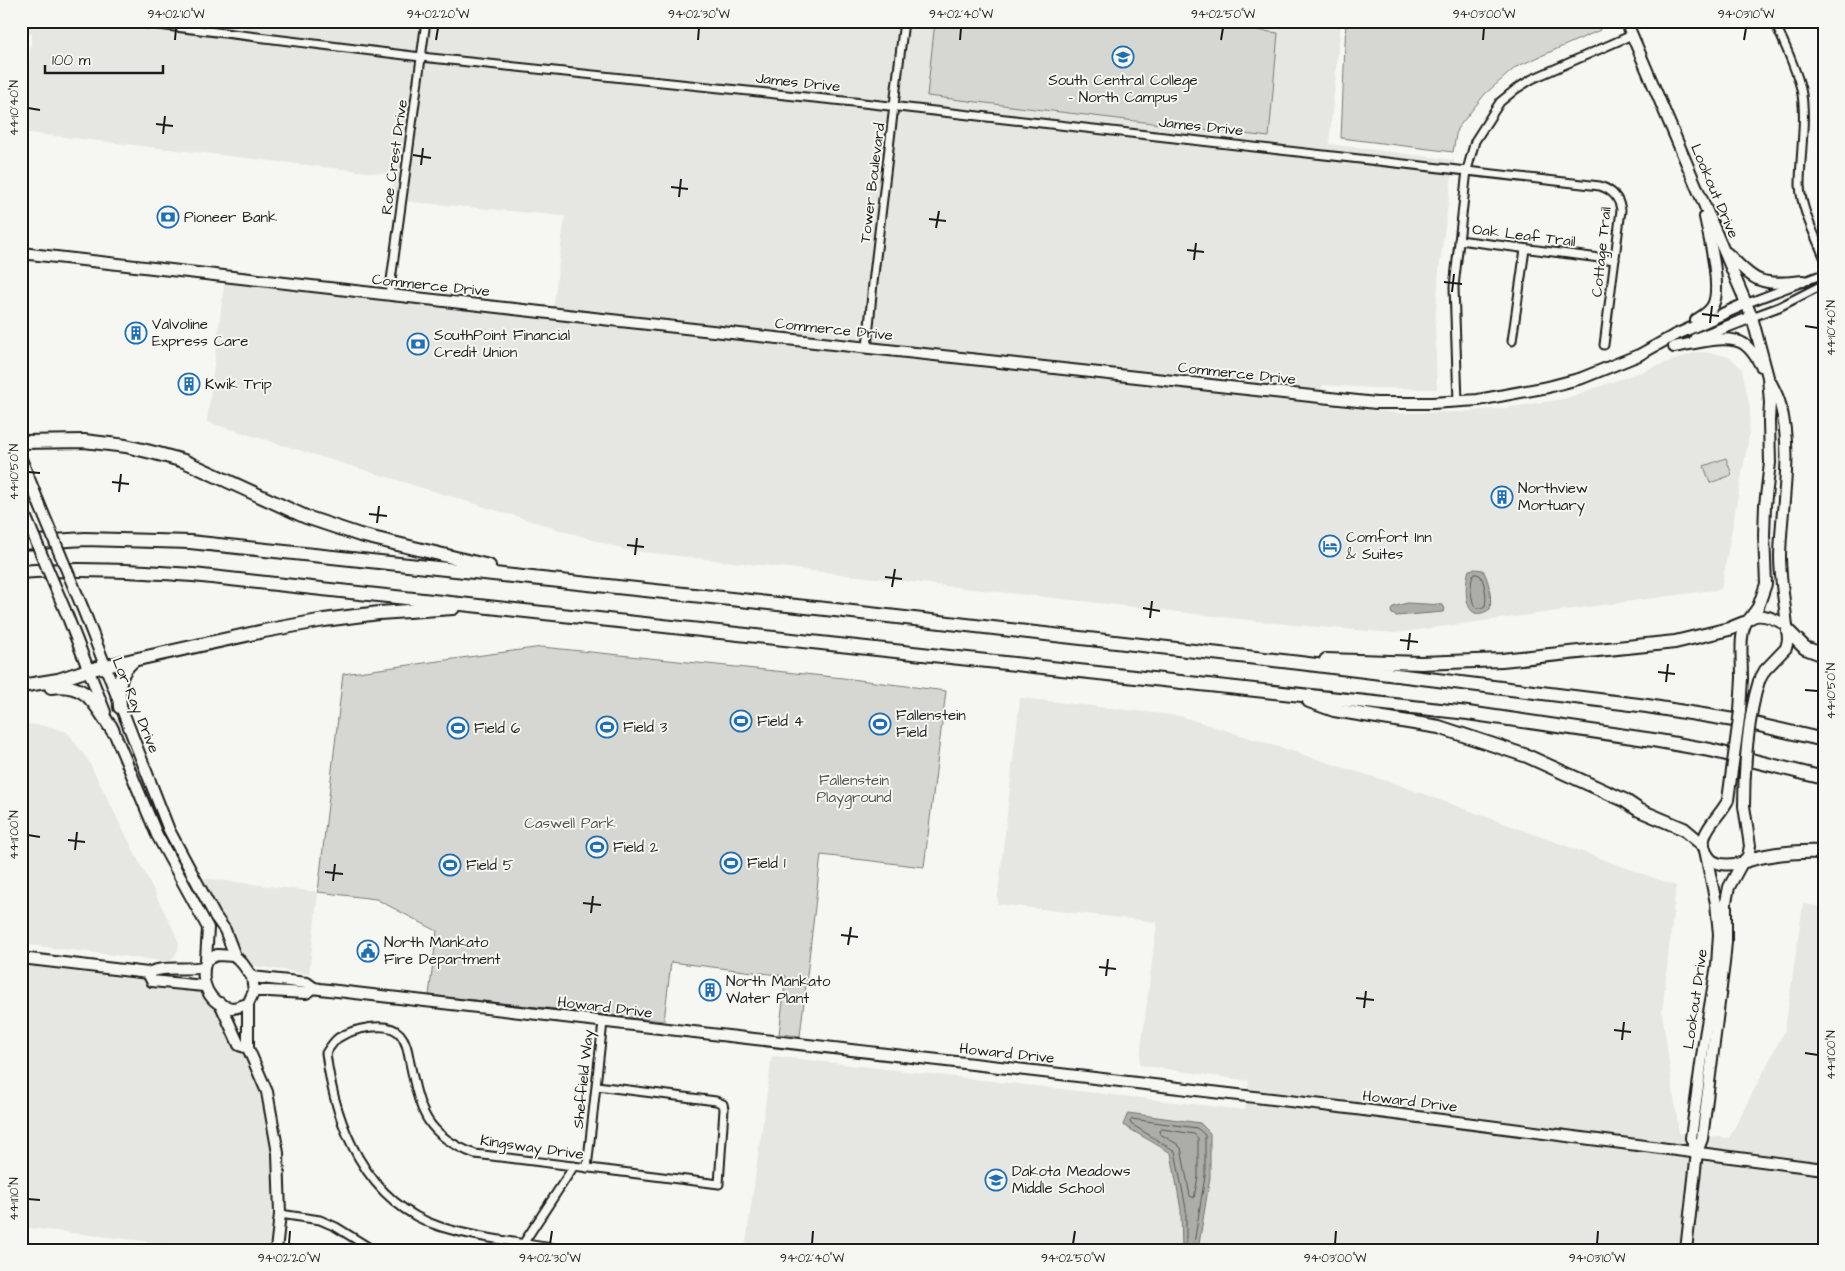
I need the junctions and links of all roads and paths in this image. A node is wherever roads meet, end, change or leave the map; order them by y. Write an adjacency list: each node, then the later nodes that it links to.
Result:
1 (126, 21): 7 (street, James Drive)
2 (426, 21): 7 (street, Roe Crest Drive)
3 (904, 21): 8 (street, Tower Boulevard)
4 (1626, 21): 6 (street, Lookout Drive)
5 (1774, 21): 15 (street)
6 (1632, 35): 9 (street); 10 (street, Lookout Drive)
7 (421, 57): 8 (street, James Drive); 20 (street, Roe Crest Drive)
8 (895, 108): 9 (street, James Drive); 26 (street, Tower Boulevard)
9 (1467, 170): 11 (street); 16 (street, Cottage Trail)
10 (1702, 201): 13 (street, Lookout Drive); 23 (street)
11 (1459, 240): 12 (street, Oak Leaf Trail); 30 (street)
12 (1524, 250): 16 (street, Oak Leaf Trail); 24 (street)
13 (1725, 251): 18 (street); 21 (street, Lookout Drive)
14 (21, 254): 20 (street, Commerce Drive)
15 (1824, 257)
16 (1615, 260): 25 (street, Cottage Trail)
17 (1824, 277): 18 (street)
18 (1803, 281): 21 (street)
19 (1824, 284): 22 (street)
20 (389, 295): 26 (street, Commerce Drive)
21 (1745, 304): 22 (street, Lookout Drive); 23 (street, Commerce Drive)
22 (1752, 317): 27 (street, Commerce Drive); 29 (street, Lookout Drive)
23 (1672, 336): 28 (street, Commerce Drive)
24 (1512, 341)
25 (1604, 345)
26 (867, 348): 30 (street, Commerce Drive)
27 (1674, 348): 28 (street, Commerce Drive); 29 (street)
28 (1639, 355): 30 (street, Commerce Drive)
29 (1768, 377): 38 (street, Lookout Drive); 39 (street, Lookout Drive)
30 (1458, 402)
31 (21, 442): 36 (highway)
32 (21, 459): 43 (street, Lor Ray Drive, bridge)
33 (21, 506): 44 (street, Lor Ray Drive, bridge)
34 (21, 542): 36 (highway)
35 (21, 572): 37 (highway)
36 (545, 579): 42 (highway)
37 (488, 606): 41 (highway); 46 (highway)
38 (1747, 620): 39 (street); 42 (highway); 51 (street, Lookout Drive, bridge)
39 (1787, 628): 40 (highway); 53 (street, Lookout Drive, bridge)
40 (1824, 655)
41 (134, 660): 43 (highway); 47 (highway)
42 (1300, 663): 49 (highway)
43 (104, 667): 44 (highway); 47 (street, Lor Ray Drive)
44 (88, 670): 45 (highway); 48 (street, Lor Ray Drive)
45 (21, 687): 48 (highway)
46 (1285, 694): 50 (highway); 51 (highway)
47 (120, 707): 54 (street, Lor Ray Drive)
48 (113, 731): 55 (street, Lor Ray Drive)
49 (1824, 740)
50 (1824, 778)
51 (1704, 847): 53 (street); 69 (street, Lookout Drive)
52 (1824, 852): 53 (highway)
53 (1743, 862): 69 (street, Lookout Drive)
54 (201, 890): 55 (street); 56 (street, Lor Ray Drive)
55 (190, 895): 58 (street, Lor Ray Drive)
56 (235, 956): 58 (street); 60 (street)
57 (21, 958): 59 (street)
58 (205, 964): 59 (street); 61 (street)
59 (148, 973): 61 (street)
60 (252, 977): 62 (street, Howard Drive); 63 (street)
61 (204, 986): 64 (street)
62 (314, 988): 63 (street, Howard Drive); 66 (street, Howard Drive)
63 (254, 991): 65 (street)
64 (220, 1004): 65 (street); 67 (street)
65 (248, 1004): 67 (street)
66 (603, 1022): 68 (street, Sheffield Way); 69 (street, Howard Drive)
67 (248, 1048): 73 (street)
68 (597, 1086): 71 (street, Sheffield Way); 71 (street, Kingsway Drive)
69 (1697, 1152): 72 (street, Howard Drive); 78 (street, Lookout Drive)
70 (574, 1166): 71 (street, Kingsway Drive); 74 (street); 74 (street, Kingsway Drive)
71 (587, 1168)
72 (1824, 1169)
73 (280, 1214): 75 (street); 76 (street)
74 (521, 1246): 77 (street, Kingsway Drive)
75 (276, 1250)
76 (373, 1250)
77 (565, 1250)
78 (1686, 1250)

